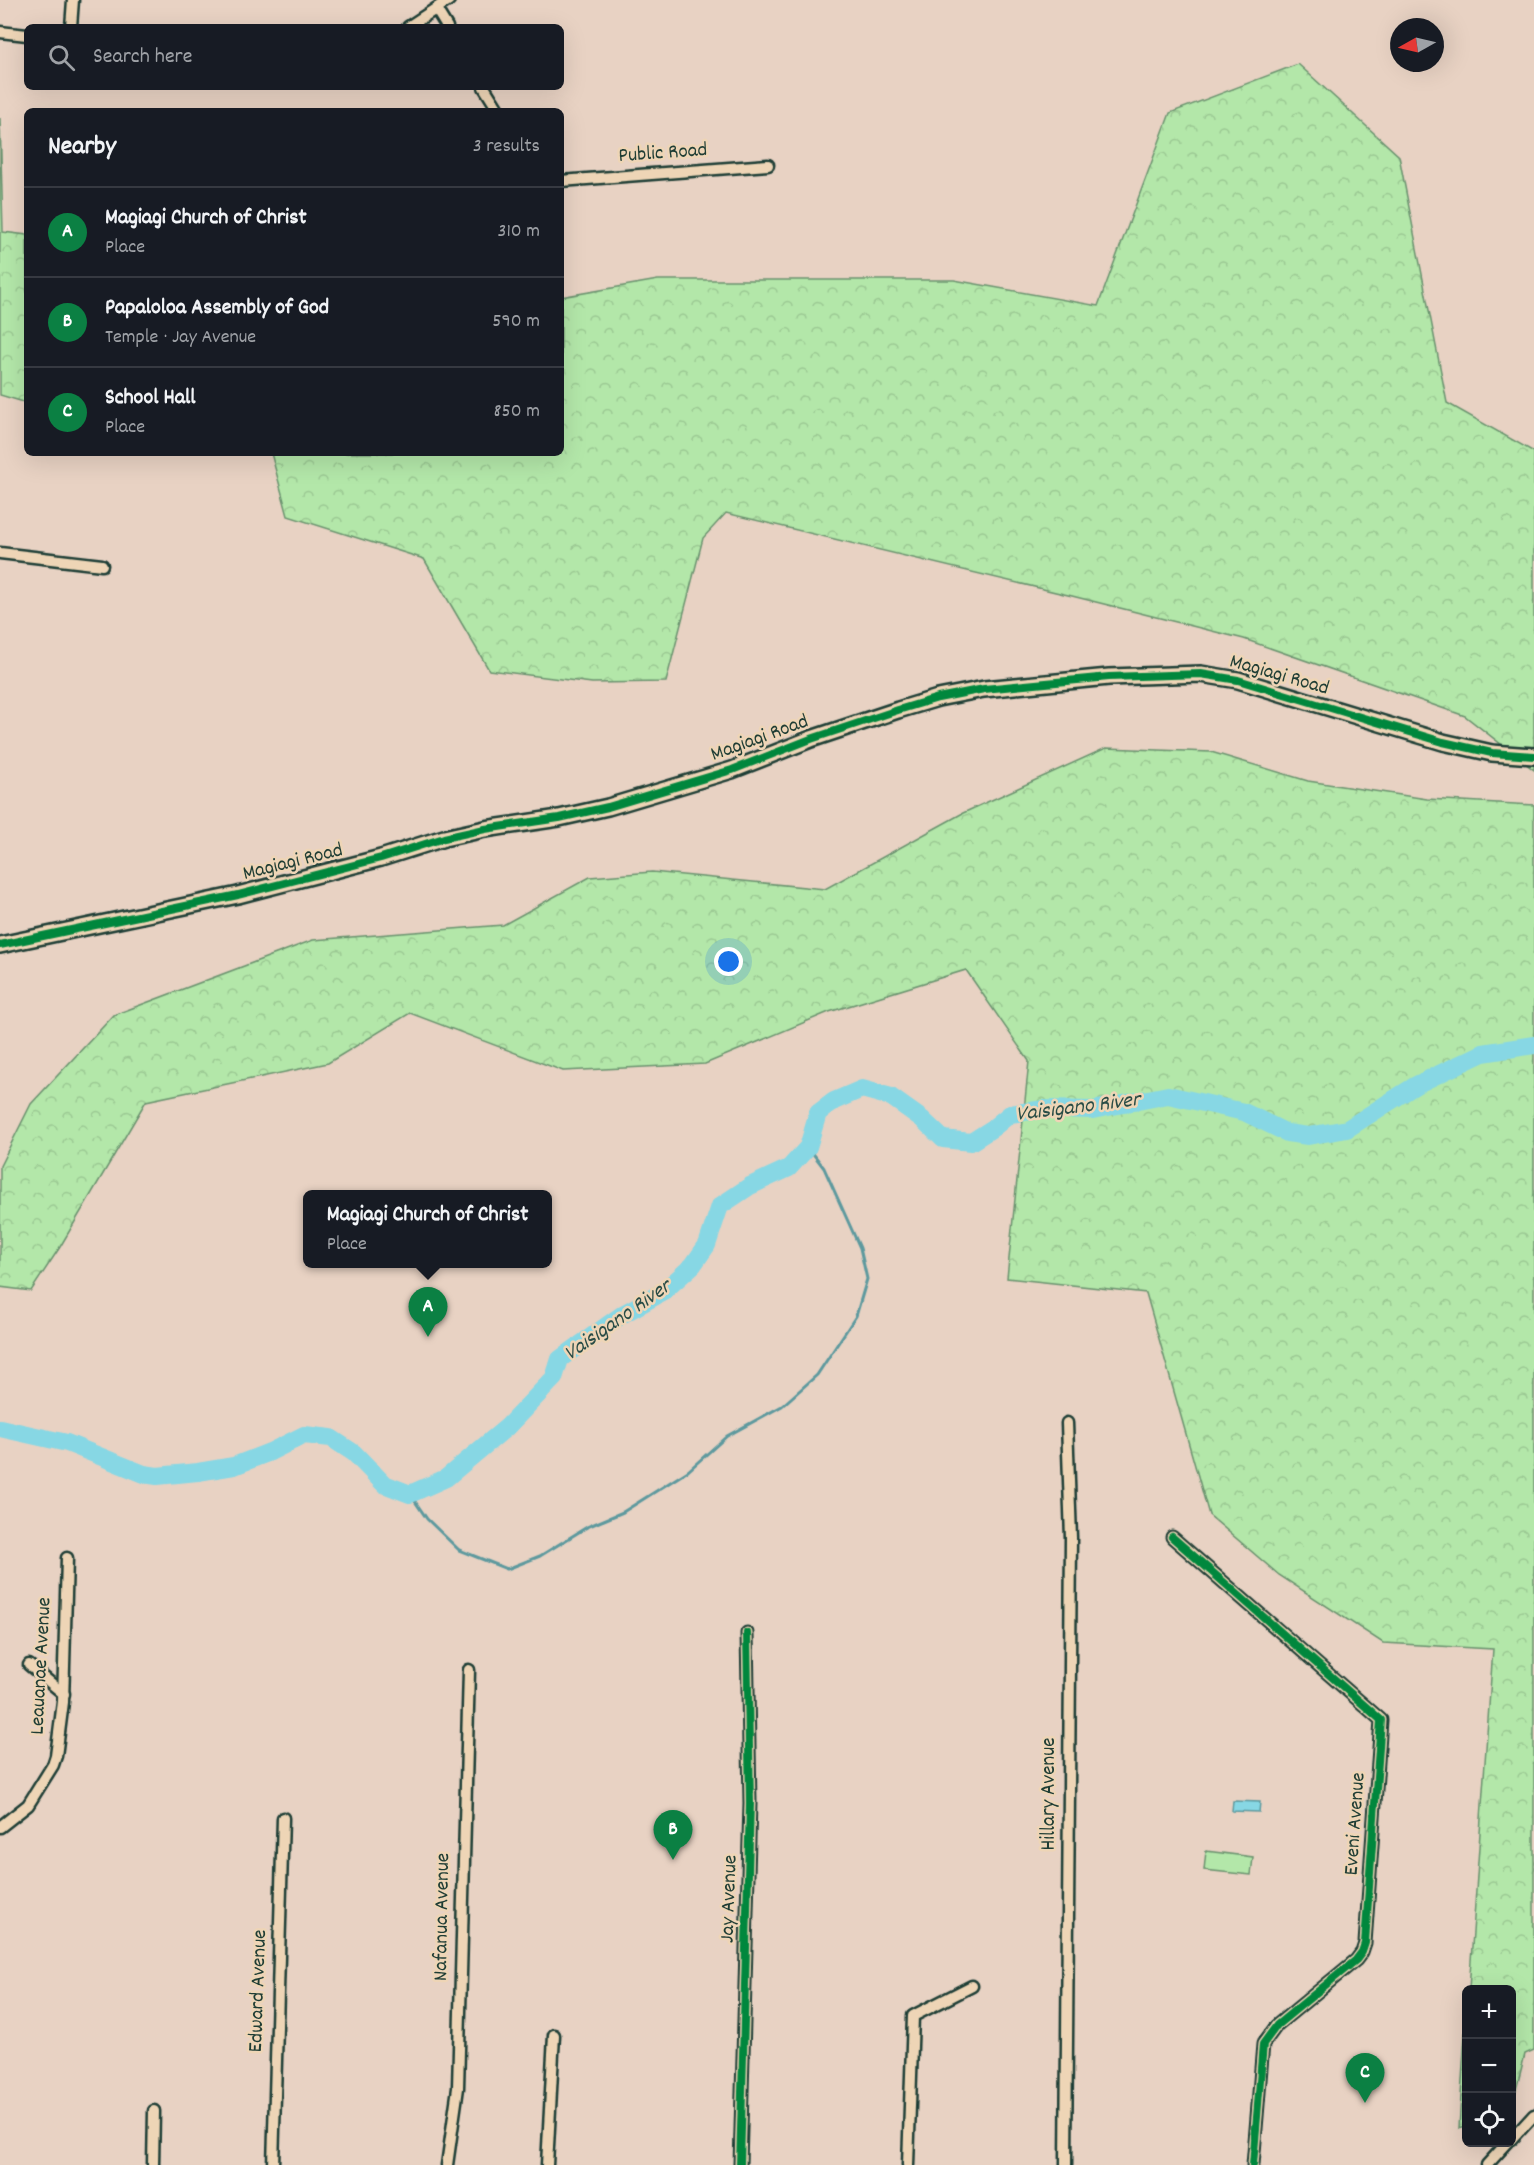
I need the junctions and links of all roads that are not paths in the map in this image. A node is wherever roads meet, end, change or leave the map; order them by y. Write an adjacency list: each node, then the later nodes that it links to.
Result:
1 (73, 0): 4 (street)
2 (449, 0): 3 (street)
3 (436, 9): 5 (street); 6 (street)
4 (71, 24)
5 (413, 24)
6 (445, 24)
7 (0, 32): 8 (street)
8 (24, 35)
9 (486, 90): 10 (street)
10 (497, 108)
11 (768, 165): 12 (street, Public Road)
12 (564, 181)
13 (0, 553): 14 (street)
14 (102, 565)
15 (1534, 756): 16 (street, Magiagi Road)
16 (0, 945)
17 (1067, 1423): 38 (street, Hillary Avenue)
18 (1172, 1537): 39 (street, Eveni Avenue)
19 (67, 1558): 23 (street, Leauanae Avenue)
20 (747, 1633): 36 (street, Jay Avenue)
21 (29, 1665): 23 (street)
22 (469, 1670): 34 (street, Nafanua Avenue)
23 (63, 1694): 25 (street, Leauanae Avenue)
24 (283, 1818): 33 (street, Edward Avenue)
25 (0, 1827)
26 (972, 1986): 37 (street)
27 (554, 2036): 35 (street)
28 (154, 2110): 32 (street)
29 (1534, 2115): 30 (street)
30 (1516, 2135)
31 (1503, 2147): 40 (street)
32 (153, 2165)
33 (273, 2165)
34 (447, 2165)
35 (547, 2165)
36 (740, 2165)
37 (908, 2165)
38 (1066, 2165)
39 (1253, 2165)
40 (1487, 2165)

